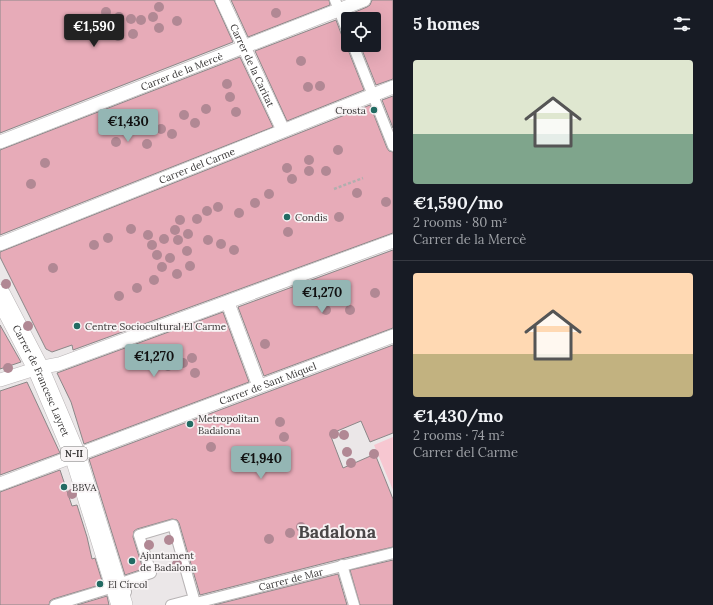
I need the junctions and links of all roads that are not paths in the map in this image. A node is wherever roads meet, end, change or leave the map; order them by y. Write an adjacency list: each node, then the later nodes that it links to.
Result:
1 (222, 0): 5 (street, Carrer de la Caritat)
2 (364, 0): 3 (street, Carrer de la Mercè)
3 (337, 5): 4 (street); 5 (street, Carrer de la Mercè)
4 (341, 16)
5 (244, 47): 9 (street, Carrer de la Caritat); 10 (street, Carrer de la Mercè)
6 (356, 52): 8 (street)
7 (393, 87): 8 (street, Carrer del Carme)
8 (372, 95): 9 (street, Carrer del Carme); 11 (street)
9 (283, 130): 13 (street, Carrer del Carme)
10 (0, 142)
11 (393, 146)
12 (393, 241): 15 (street)
13 (0, 244)
14 (0, 295): 17 (main road, Carrer de Francesc Layret / N-II)
15 (228, 303): 17 (street); 19 (street)
16 (393, 336): 19 (street, Carrer de Sant Miquel)
17 (38, 368): 18 (street); 20 (main road, Carrer de Francesc Layret / N-II)
18 (0, 380)
19 (259, 386): 20 (street, Carrer de Sant Miquel)
20 (74, 455): 21 (street, Carrer de Sant Miquel); 24 (main road, Carrer de Francesc Layret / N-II)
21 (0, 484)
22 (393, 553): 23 (street, Carrer de Mar)
23 (342, 565): 28 (street, Carrer de Mar); 29 (street)
24 (119, 596): 25 (street)
25 (55, 605)
26 (130, 605): 27 (street)
27 (171, 605)
28 (188, 605)
29 (354, 605)

